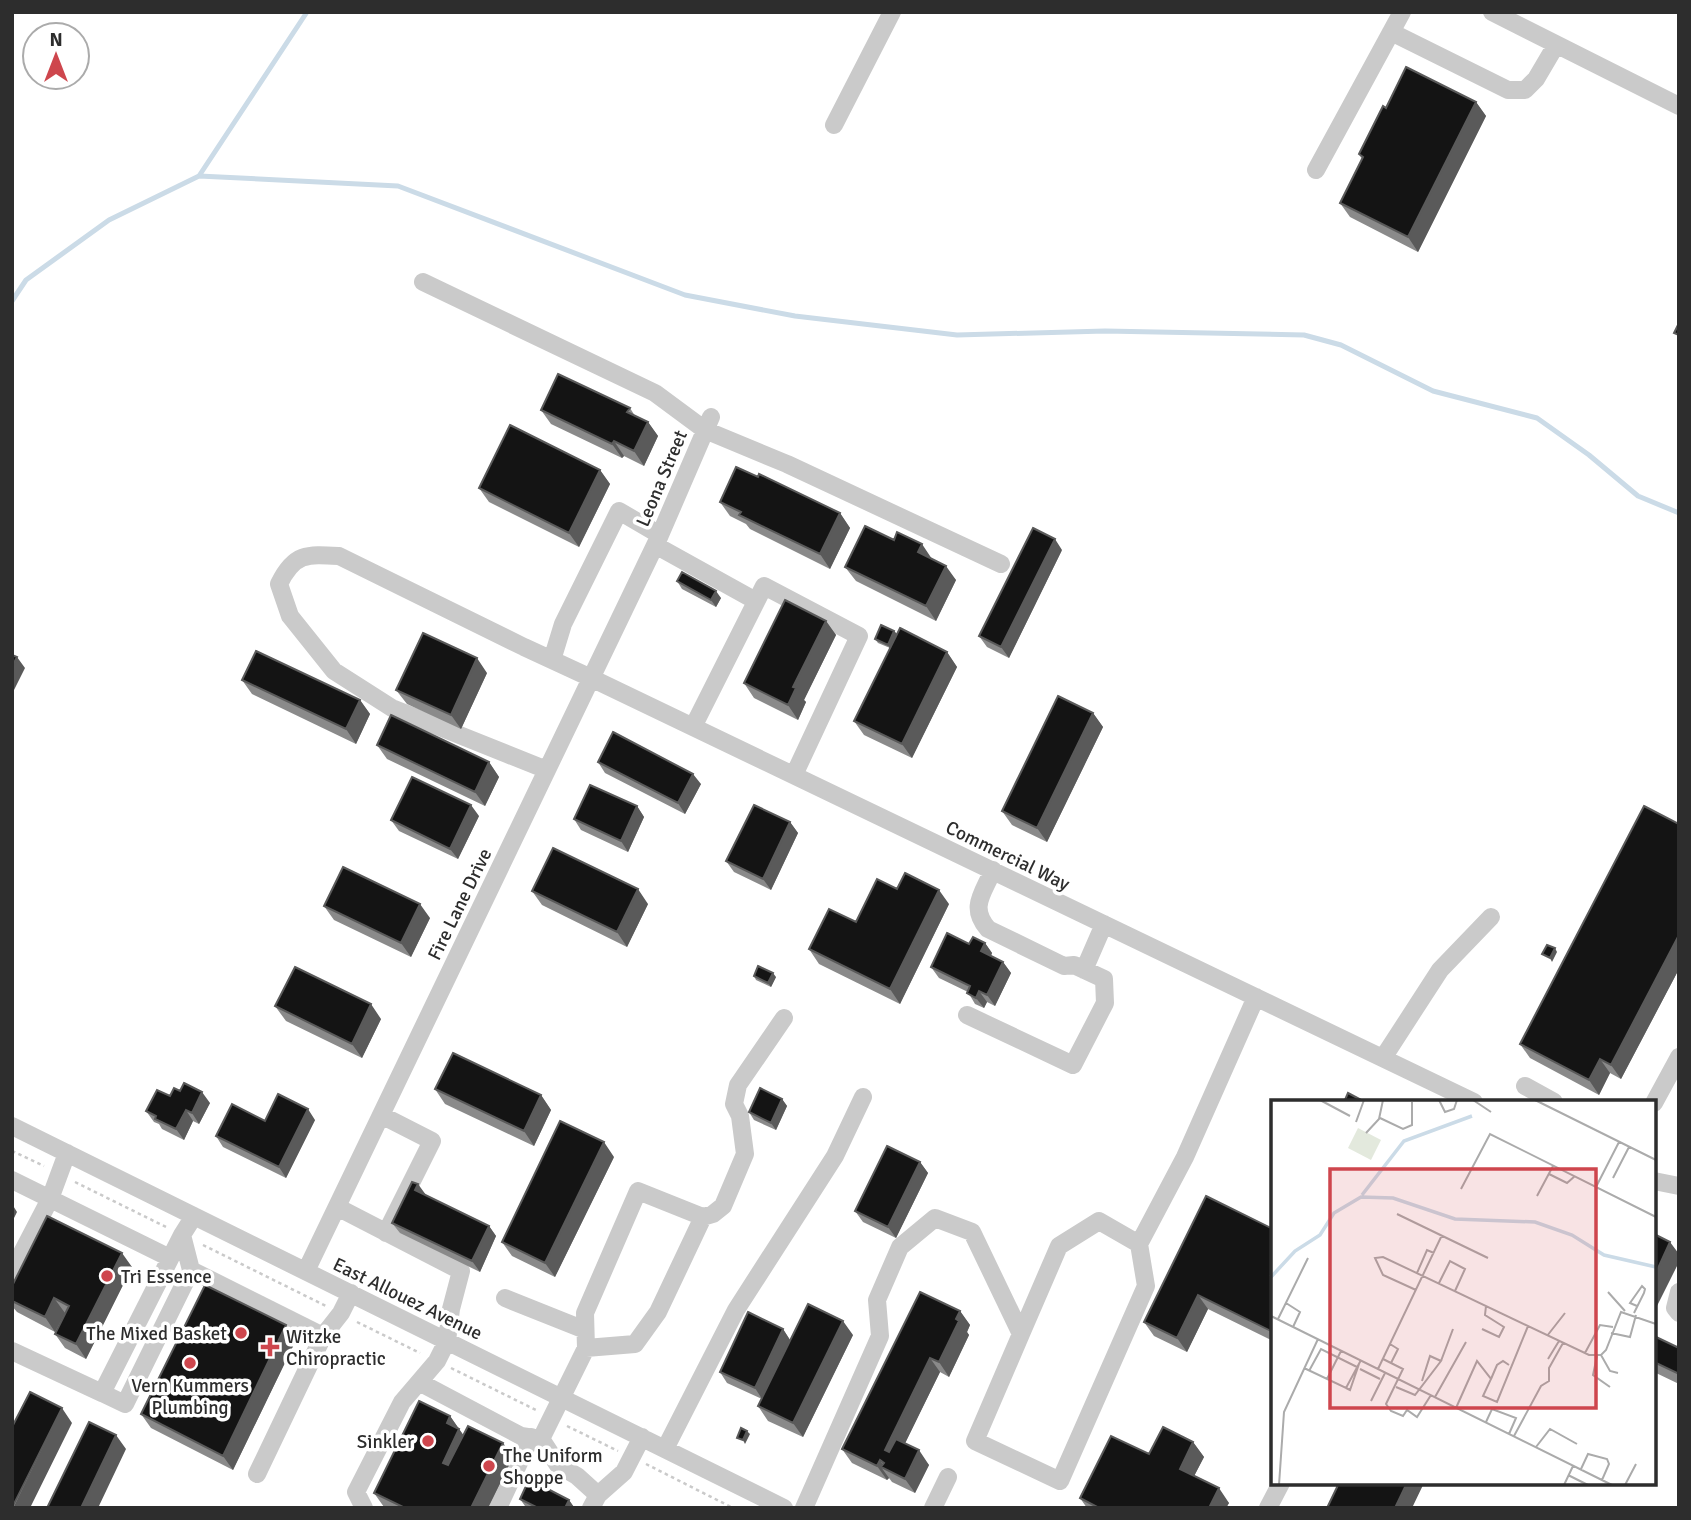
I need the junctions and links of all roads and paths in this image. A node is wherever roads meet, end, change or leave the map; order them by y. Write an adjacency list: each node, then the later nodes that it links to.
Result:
1 (892, 12): 7 (street)
2 (1402, 12): 4 (street)
3 (1492, 12): 5 (street)
4 (1391, 32): 5 (street); 8 (street)
5 (1556, 45): 6 (street)
6 (1679, 106)
7 (834, 125)
8 (1316, 170)
9 (424, 282): 10 (street)
10 (708, 423): 11 (street, Leona Street); 12 (street)
11 (655, 545): 13 (street); 14 (street); 15 (street, Fire Lane Drive)
12 (1002, 564)
13 (756, 601): 16 (street); 18 (street)
14 (552, 660): 15 (street, Commercial Way); 17 (street, Commercial Way)
15 (591, 678): 16 (street, Commercial Way); 17 (street, Fire Lane Drive)
16 (693, 727): 18 (street, Commercial Way)
17 (547, 770): 33 (street, Fire Lane Drive)
18 (794, 775): 19 (street, Commercial Way)
19 (993, 870): 21 (street, Commercial Way); 22 (street)
20 (1491, 917): 27 (street)
21 (1104, 924): 22 (street); 23 (street, Commercial Way)
22 (1084, 970): 24 (street)
23 (1256, 997): 27 (street, Commercial Way); 47 (street)
24 (967, 1015)
25 (784, 1018): 44 (street)
26 (1679, 1057): 32 (street)
27 (1383, 1058): 30 (street, Commercial Way)
28 (1525, 1086): 31 (street)
29 (863, 1097): 69 (street)
30 (1453, 1097)
31 (1550, 1100)
32 (1656, 1100)
33 (381, 1115): 42 (street, Fire Lane Drive); 45 (street)
34 (12, 1126): 36 (street, East Allouez Avenue)
35 (12, 1151): 37 (path)
36 (68, 1153): 37 (street); 43 (street, East Allouez Avenue)
37 (58, 1174): 41 (street); 46 (path)
38 (12, 1180): 41 (street)
39 (1656, 1181): 40 (street)
40 (1679, 1186)
41 (50, 1199): 48 (street); 51 (street)
42 (337, 1207): 45 (street); 50 (street, Fire Lane Drive)
43 (194, 1216): 46 (street); 50 (street, East Allouez Avenue)
44 (703, 1217): 59 (street); 59 (street)
45 (386, 1233): 60 (street)
46 (182, 1235): 48 (street); 49 (street); 55 (path)
47 (1139, 1244): 57 (street); 57 (street)
48 (170, 1258): 64 (street)
49 (191, 1270): 58 (street); 64 (street)
50 (306, 1271): 53 (street, East Allouez Avenue)
51 (12, 1272)
52 (1679, 1292): 56 (street)
53 (351, 1293): 55 (street); 60 (street, East Allouez Avenue)
54 (505, 1298): 59 (street)
55 (341, 1313): 58 (street); 62 (path)
56 (1679, 1313)
57 (1021, 1334): 79 (street)
58 (323, 1336): 71 (street)
59 (585, 1339): 65 (street)
60 (447, 1341): 62 (street); 65 (street, East Allouez Avenue)
61 (12, 1350): 64 (street)
62 (437, 1361): 63 (street); 66 (path)
63 (419, 1382): 68 (street); 75 (street)
64 (102, 1393)
65 (562, 1398): 66 (street); 67 (street, East Allouez Avenue)
66 (551, 1418): 68 (street); 70 (path)
67 (642, 1437): 69 (street, East Allouez Avenue); 70 (street)
68 (536, 1438): 74 (street); 76 (street)
69 (665, 1449): 78 (street, East Allouez Avenue)
70 (631, 1457): 74 (street); 77 (path)
71 (257, 1474)
72 (948, 1478): 80 (street)
73 (1280, 1485): 81 (street)
74 (595, 1501)
75 (364, 1508)
76 (498, 1508)
77 (733, 1508)
78 (785, 1508)
79 (804, 1508)
80 (933, 1508)
81 (1268, 1508)

